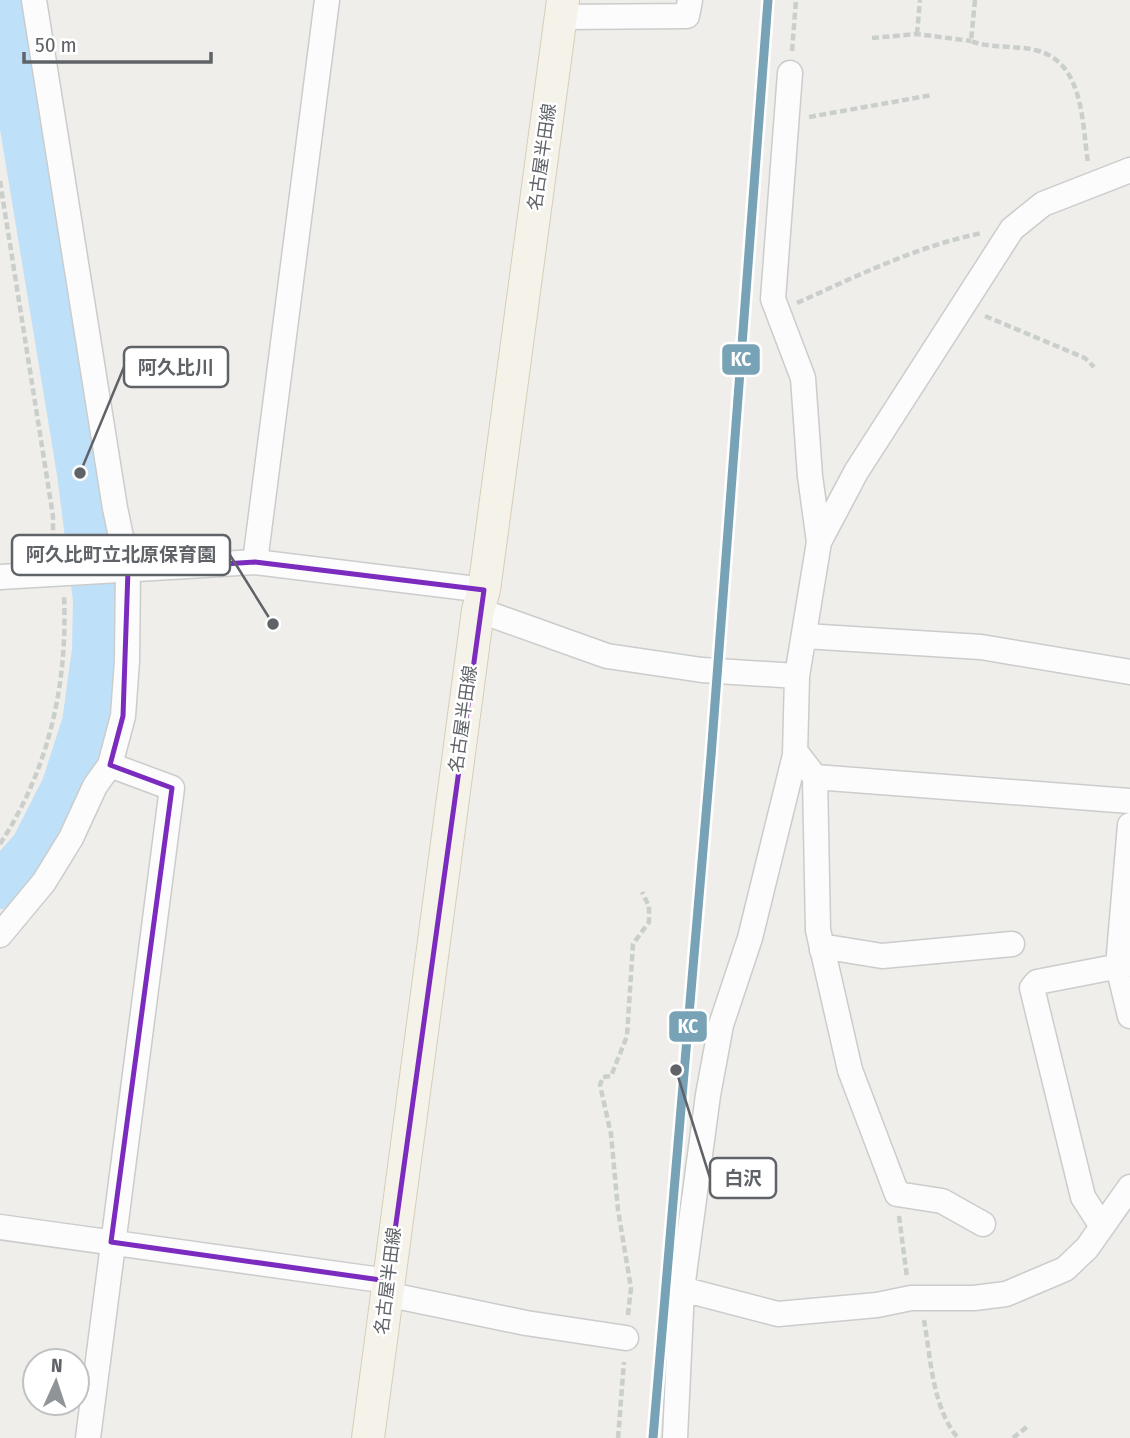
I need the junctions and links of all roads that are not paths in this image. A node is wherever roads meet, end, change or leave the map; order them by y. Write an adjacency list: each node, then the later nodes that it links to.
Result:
1 (34, 0): 9 (street)
2 (327, 0): 8 (street)
3 (690, 0): 4 (street)
4 (562, 9): 11 (main road, 名古屋半田線)
5 (790, 73): 7 (street)
6 (1130, 170): 7 (street)
7 (819, 542): 12 (street)
8 (255, 562): 9 (street); 11 (street)
9 (128, 570): 10 (street); 16 (street)
10 (0, 577)
11 (481, 600): 14 (street); 30 (main road, 名古屋半田線)
12 (805, 636): 13 (street); 14 (street)
13 (1130, 672)
14 (797, 676): 15 (street)
15 (795, 751): 17 (street); 31 (street)
16 (110, 765): 20 (street); 29 (street)
17 (815, 777): 18 (street); 22 (street)
18 (1130, 801)
19 (1130, 825): 23 (street)
20 (0, 935)
21 (1012, 944): 22 (street)
22 (822, 950): 26 (street)
23 (1124, 965): 24 (street); 27 (street)
24 (1130, 1016)
25 (1129, 1189): 27 (street)
26 (983, 1224)
27 (1101, 1225): 31 (street)
28 (0, 1227): 29 (street)
29 (111, 1242): 30 (street); 33 (street)
30 (387, 1288): 32 (street); 34 (main road, 名古屋半田線)
31 (682, 1289): 35 (street)
32 (626, 1338)
33 (88, 1438)
34 (368, 1438)
35 (675, 1438)

